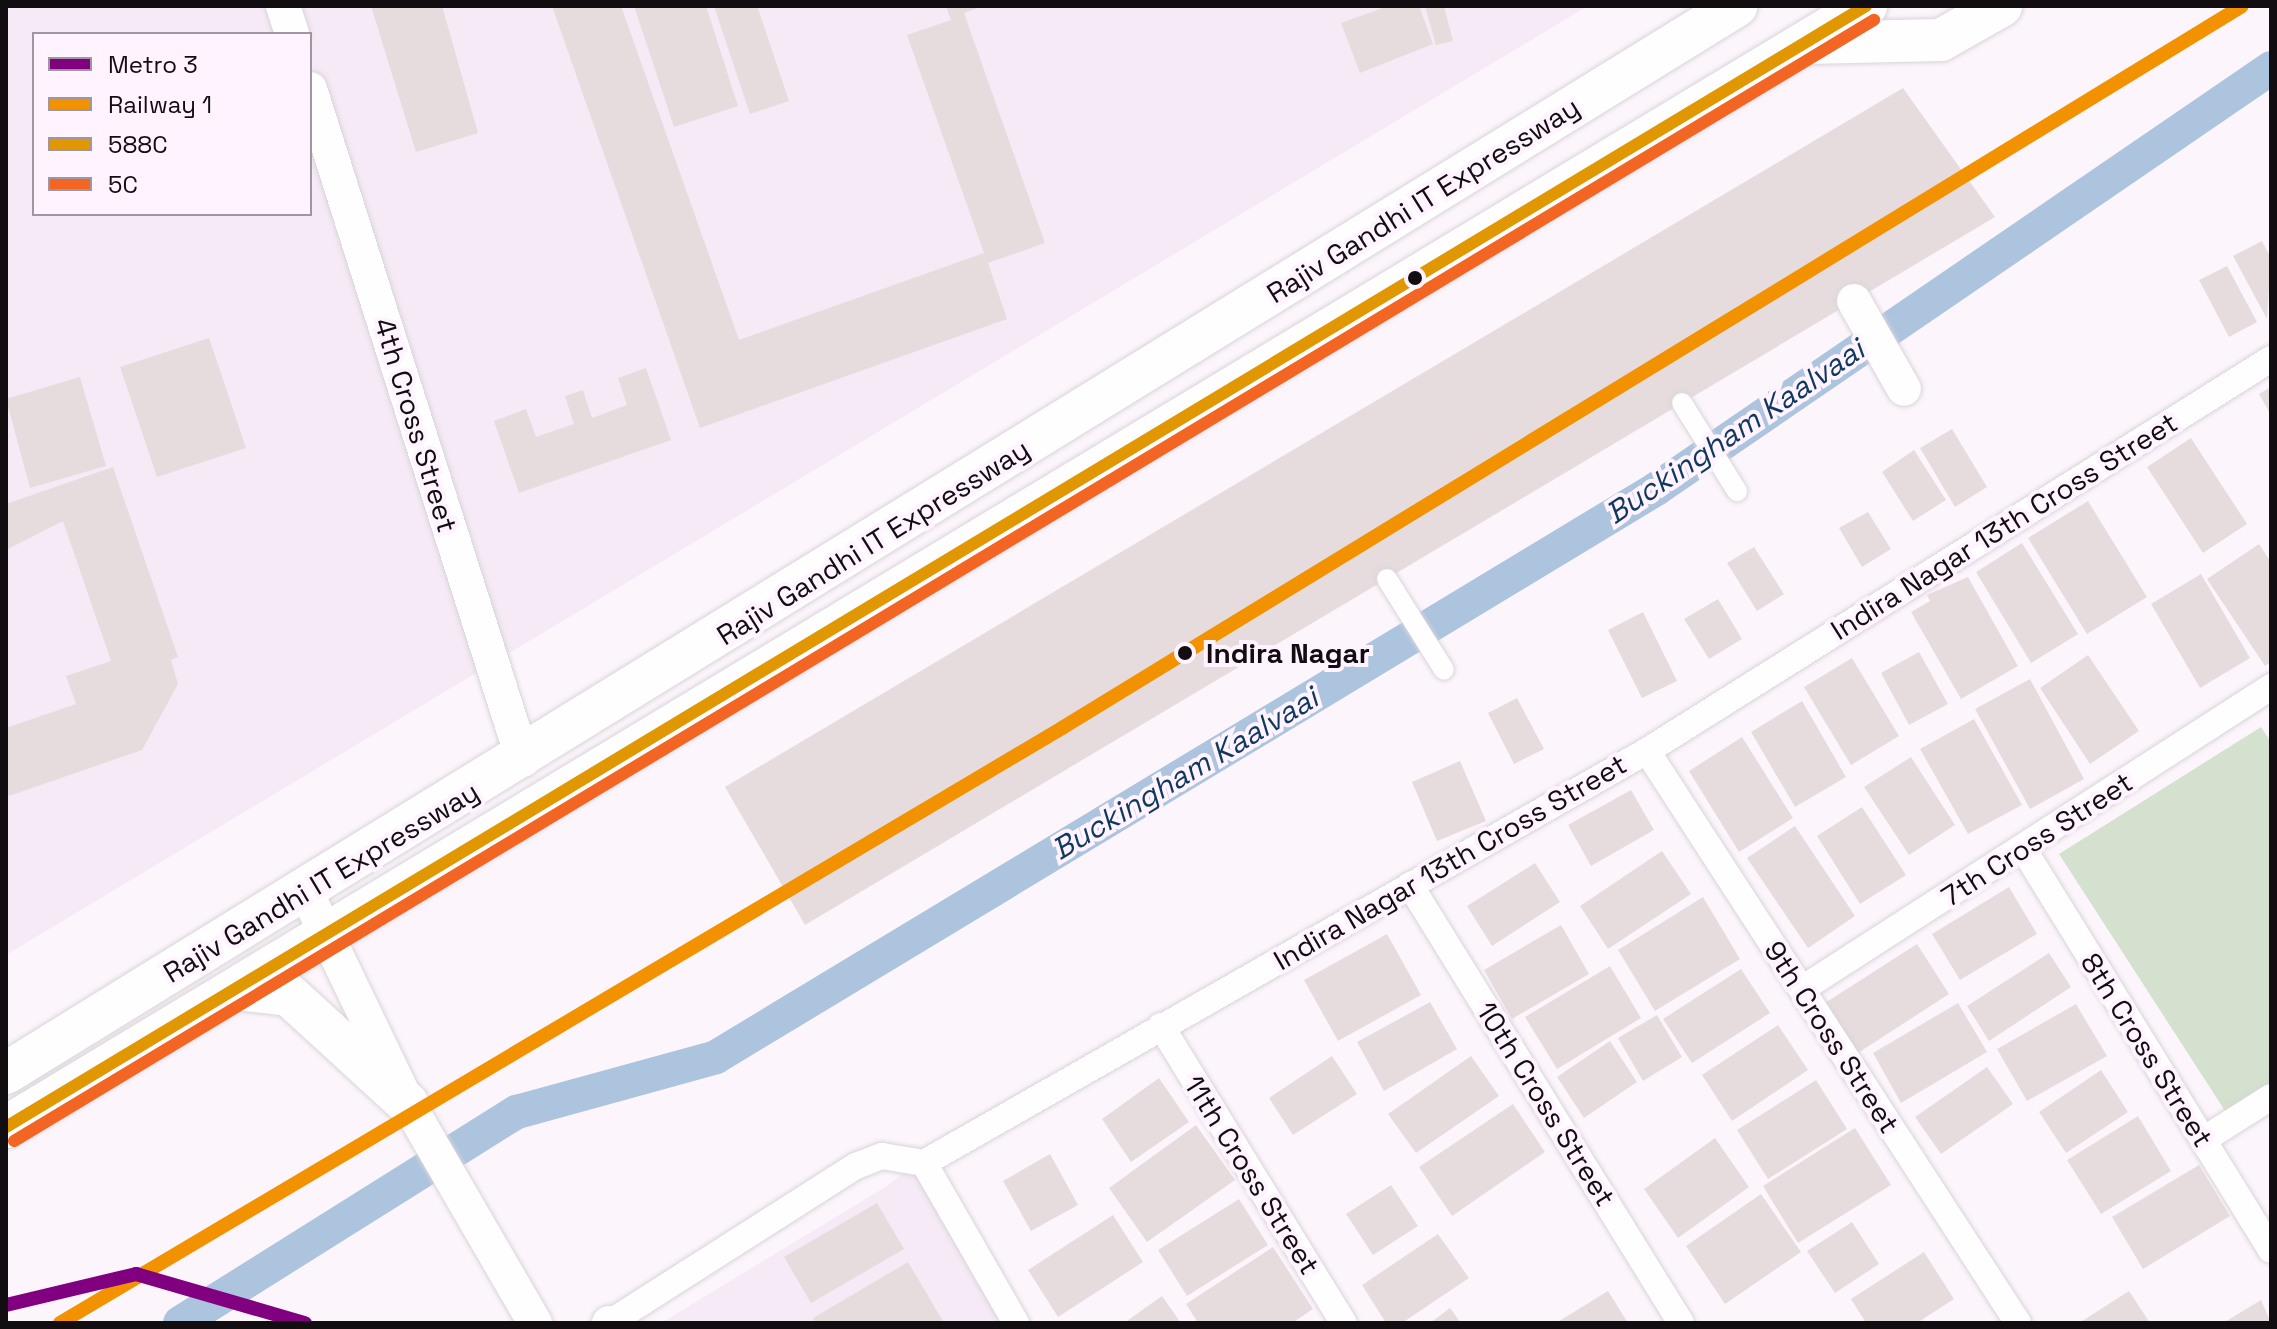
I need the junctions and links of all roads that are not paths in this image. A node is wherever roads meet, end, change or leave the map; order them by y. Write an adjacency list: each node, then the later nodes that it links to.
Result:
1 (283, 6): 5 (street)
2 (1866, 6): 6 (main road, Rajiv Gandhi IT Expressway)
3 (2001, 6): 6 (main road)
4 (1733, 7): 17 (main road, Rajiv Gandhi IT Expressway)
5 (291, 32)
6 (1799, 43): 21 (main road, Rajiv Gandhi IT Expressway)
7 (312, 95): 17 (street, 4th Cross Street)
8 (1854, 301): 10 (street)
9 (2271, 359): 16 (street, Indira Nagar 13th Cross Street)
10 (1904, 389)
11 (1682, 403): 12 (street)
12 (1737, 491)
13 (1387, 579): 14 (street)
14 (1444, 670)
15 (2270, 690): 18 (street, 7th Cross Street)
16 (1647, 751): 19 (street, Indira Nagar 13th Cross Street); 23 (street, 9th Cross Street)
17 (523, 760): 20 (main road, Rajiv Gandhi IT Expressway)
18 (2024, 850): 23 (street, 7th Cross Street); 29 (street, 8th Cross Street)
19 (1410, 885): 24 (street, Indira Nagar 13th Cross Street); 36 (street, 10th Cross Street)
20 (306, 892): 21 (street); 25 (main road, Rajiv Gandhi IT Expressway)
21 (329, 933): 22 (main road, Rajiv Gandhi IT Expressway); 27 (street)
22 (236, 989): 27 (main road); 28 (main road, Rajiv Gandhi IT Expressway)
23 (1802, 989): 37 (street, 9th Cross Street)
24 (1161, 1026): 30 (street, Indira Nagar 13th Cross Street); 35 (street, 11th Cross Street)
25 (6, 1073)
26 (2271, 1097): 29 (street)
27 (408, 1104): 33 (street)
28 (6, 1127)
29 (2203, 1140): 31 (street, 8th Cross Street)
30 (924, 1163): 32 (street); 34 (street)
31 (2271, 1250)
32 (613, 1322)
33 (535, 1323)
34 (1016, 1323)
35 (1344, 1323)
36 (1681, 1323)
37 (2018, 1323)

